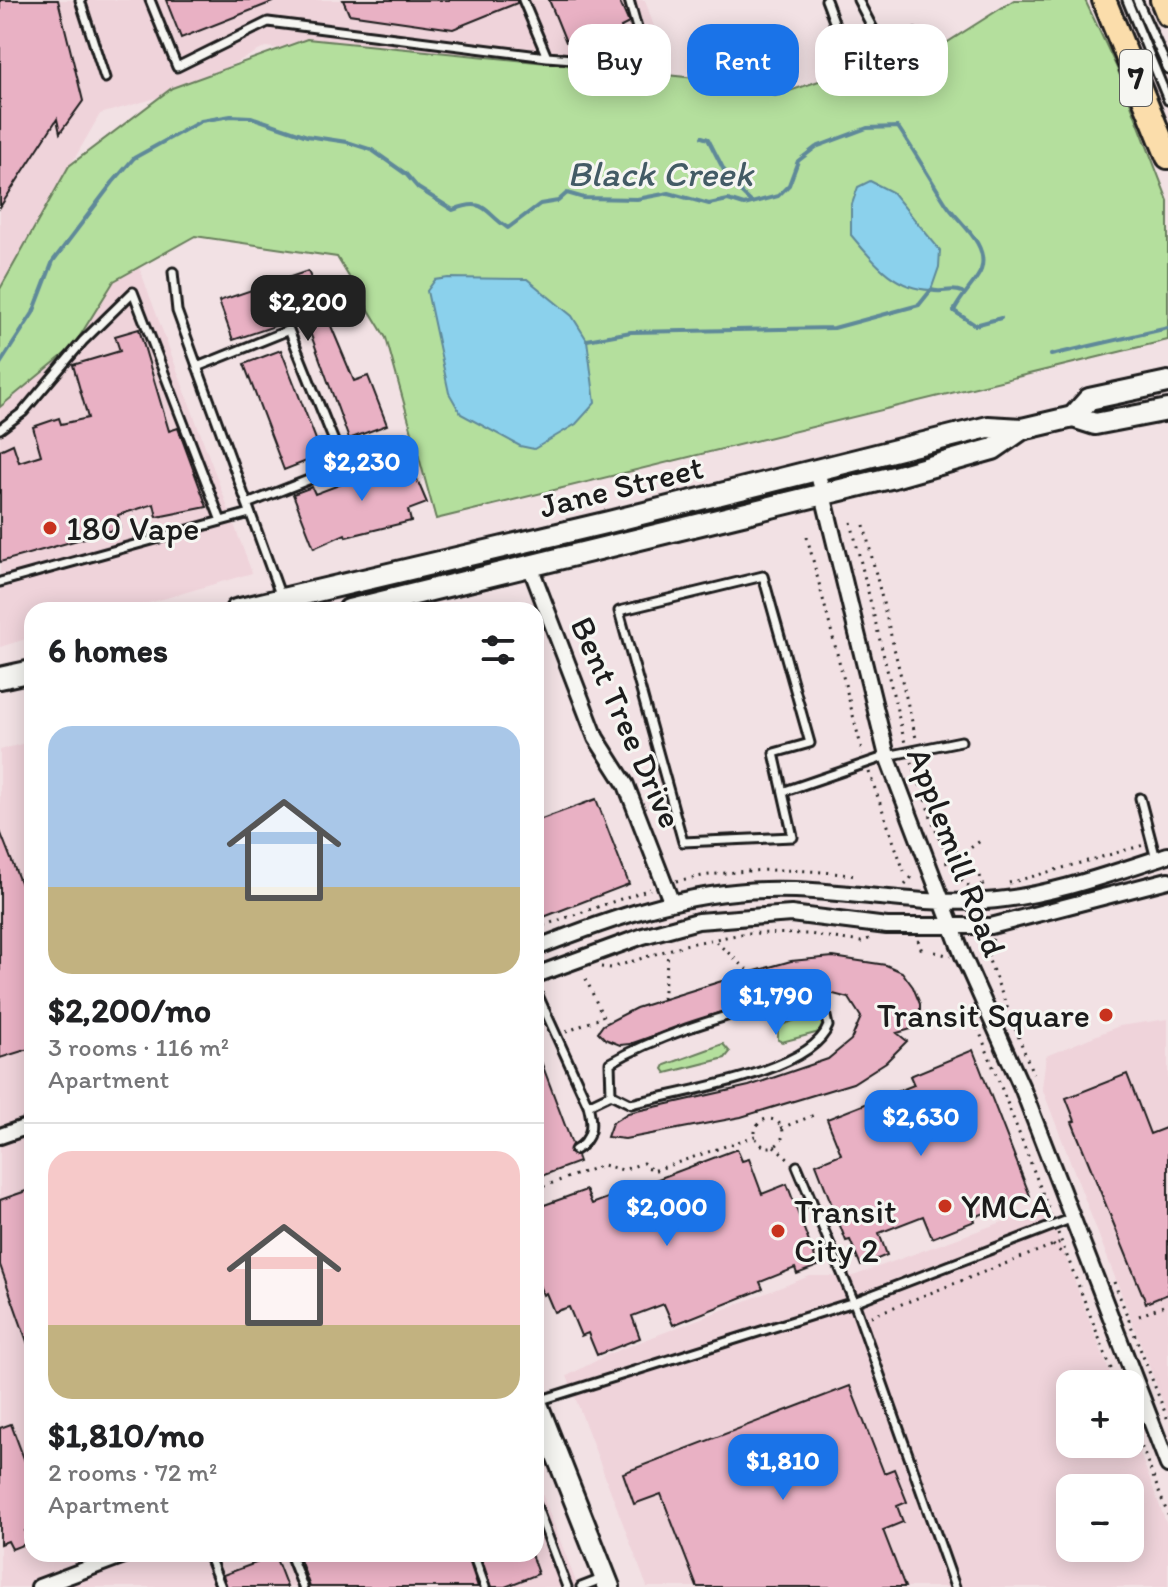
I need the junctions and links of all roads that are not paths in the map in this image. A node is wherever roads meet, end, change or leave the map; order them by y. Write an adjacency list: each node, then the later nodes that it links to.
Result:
1 (80, 0): 16 (lane)
2 (150, 0): 14 (lane)
3 (523, 0): 14 (lane)
4 (629, 0): 14 (lane)
5 (826, 0): 12 (lane)
6 (858, 0): 13 (lane)
7 (1104, 0): 18 (main road, 7)
8 (1127, 0): 17 (lane)
9 (1137, 0): 15 (lane)
10 (1162, 0): 11 (main road, 7)
11 (1168, 15)
12 (837, 24)
13 (870, 24)
14 (547, 57)
15 (1168, 69)
16 (105, 78)
17 (1168, 100)
18 (1168, 157)
19 (173, 272): 20 (lane)
20 (197, 367): 28 (lane); 28 (lane)
21 (1168, 382): 23 (main road, Jane Street)
22 (1168, 410): 23 (main road, Jane Street)
23 (1073, 417): 25 (main road, Jane Street)
24 (0, 429): 30 (lane)
25 (1022, 429): 26 (main road, Jane Street); 27 (main road, Jane Street)
26 (817, 470): 27 (street, Applemill Road); 34 (main road, Jane Street)
27 (822, 494): 31 (main road, Jane Street); 41 (street, Applemill Road)
28 (247, 504): 29 (lane)
29 (250, 513): 30 (lane); 33 (lane)
30 (221, 521): 32 (lane)
31 (530, 566): 35 (main road, Jane Street); 36 (street, Bent Tree Drive)
32 (0, 582)
33 (282, 602)
34 (295, 602)
35 (382, 602)
36 (544, 602)
37 (544, 602): 46 (street, Bent Tree Drive)
38 (24, 673): 39 (main road)
39 (0, 678)
40 (961, 741): 41 (lane)
41 (887, 756): 42 (lane); 47 (street, Applemill Road)
42 (785, 791): 42 (lane)
43 (1140, 798): 44 (lane)
44 (1162, 857): 45 (street); 47 (street)
45 (1167, 884): 48 (street)
46 (671, 901): 47 (street); 49 (street)
47 (942, 902): 48 (street, Applemill Road)
48 (951, 924): 50 (street); 58 (street, Applemill Road)
49 (544, 945)
50 (544, 972)
51 (544, 1006): 53 (lane)
52 (611, 1094): 52 (lane); 53 (lane)
53 (588, 1105): 56 (lane)
54 (24, 1128): 55 (street)
55 (0, 1136)
56 (575, 1150)
57 (797, 1166): 59 (lane)
58 (1073, 1218): 59 (lane); 62 (street, Applemill Road)
59 (854, 1302): 60 (lane); 75 (lane)
60 (544, 1399)
61 (544, 1422): 68 (main road)
62 (1168, 1465)
63 (544, 1526): 73 (lane)
64 (106, 1562): 69 (street)
65 (211, 1562): 70 (lane)
66 (293, 1562): 71 (lane)
67 (476, 1562): 72 (lane)
68 (608, 1582): 74 (lane)
69 (39, 1587)
70 (221, 1587)
71 (303, 1587)
72 (485, 1587)
73 (567, 1587)
74 (581, 1587)
75 (955, 1587)

